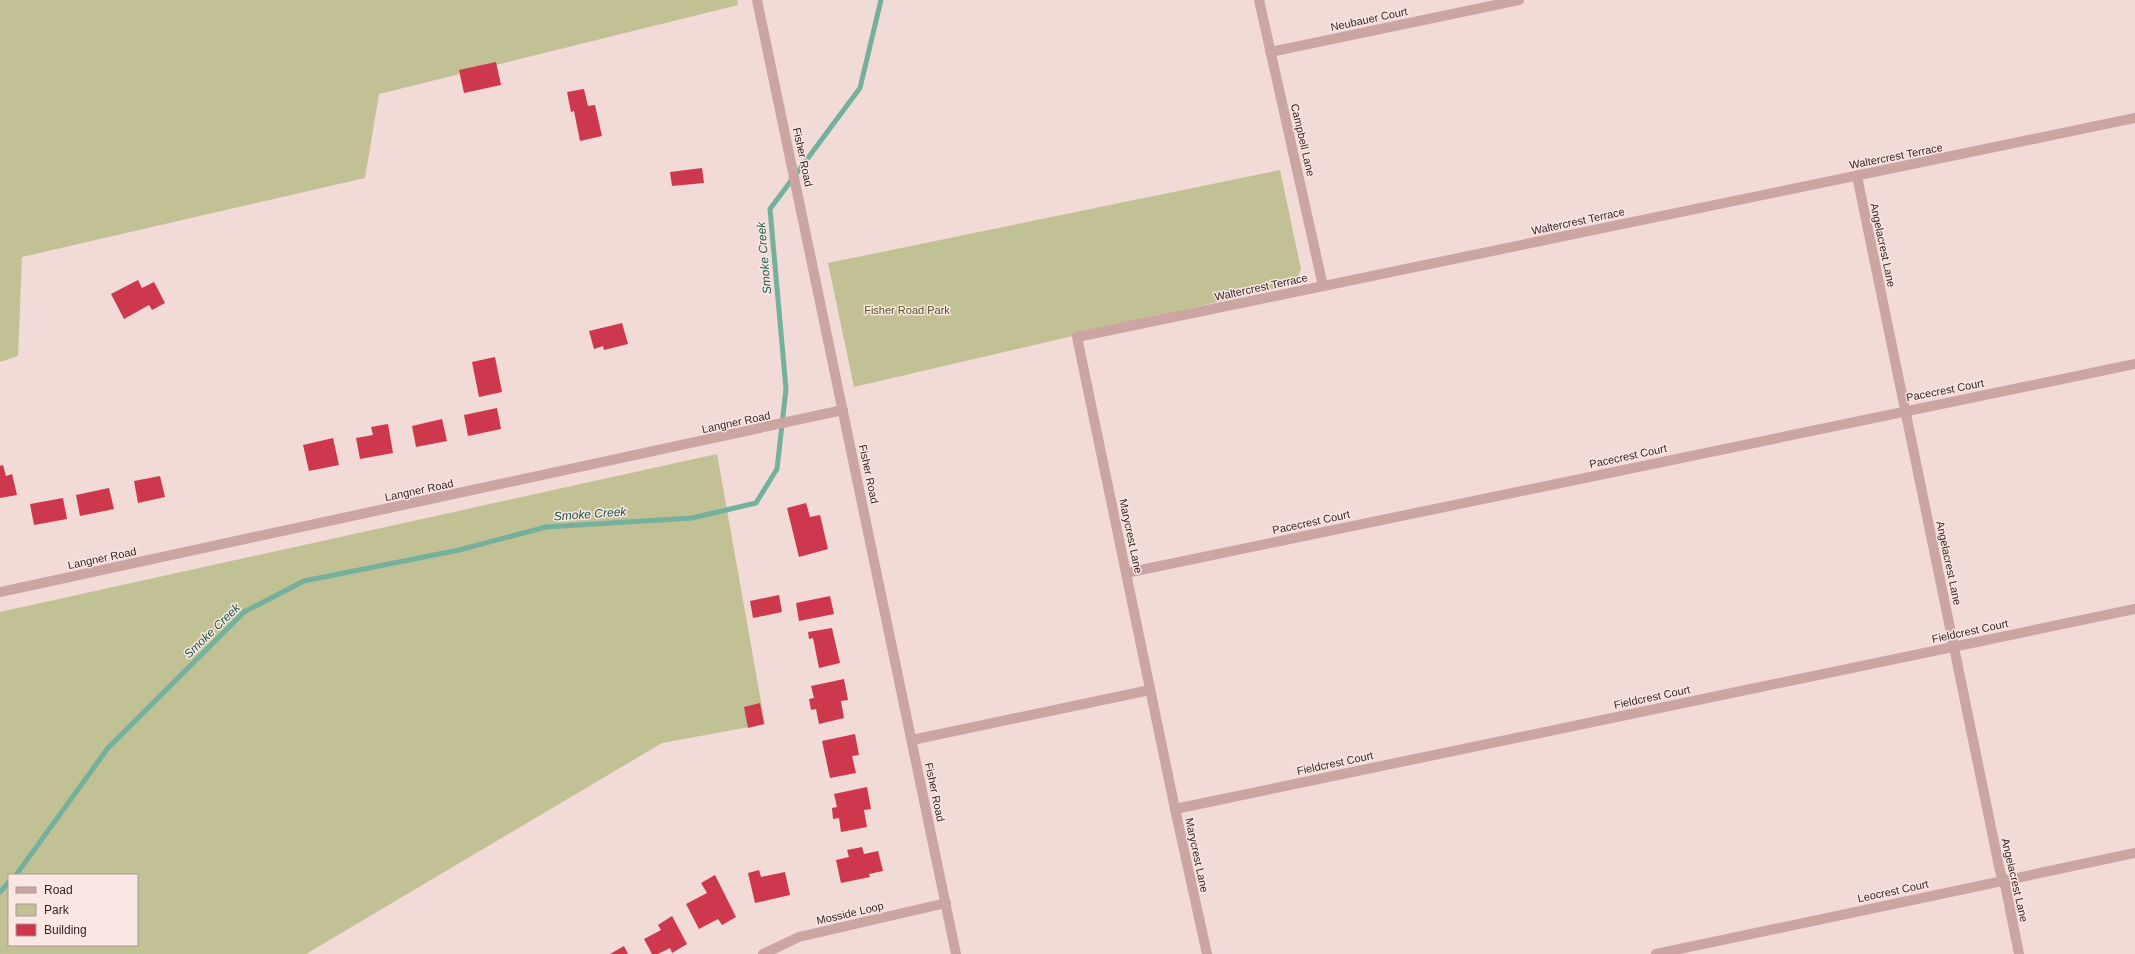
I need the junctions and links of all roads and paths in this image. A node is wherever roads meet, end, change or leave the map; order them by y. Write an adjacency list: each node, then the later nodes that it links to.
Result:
1 (757, 0): 10 (street, Fisher Road)
2 (1259, 0): 4 (street, Campbell Lane)
3 (1519, 0): 4 (street, Neubauer Court)
4 (1270, 52): 7 (street, Campbell Lane)
5 (2135, 118): 6 (street, Waltercrest Terrace)
6 (1857, 176): 7 (street, Waltercrest Terrace); 11 (street, Angelacrest Lane)
7 (1323, 286): 9 (street, Waltercrest Terrace)
8 (2135, 364): 11 (street, Pacecrest Court)
9 (1087, 388): 12 (street, Marycrest Lane)
10 (843, 410): 13 (street, Langner Road); 17 (street, Fisher Road)
11 (1905, 411): 12 (street, Pacecrest Court); 15 (street, Angelacrest Lane)
12 (1126, 572): 16 (street, Marycrest Lane)
13 (0, 592)
14 (2135, 609): 15 (street, Fieldcrest Court)
15 (1954, 647): 18 (street, Fieldcrest Court); 20 (street, Angelacrest Lane)
16 (1150, 690): 17 (street); 18 (street, Marycrest Lane)
17 (912, 740): 21 (street, Fisher Road)
18 (1175, 809): 24 (street, Marycrest Lane)
19 (2135, 853): 20 (street, Leocrest Court)
20 (2003, 880): 25 (street, Leocrest Court); 26 (street, Angelacrest Lane)
21 (946, 903): 22 (street, Mosside Loop); 23 (street, Fisher Road)
22 (763, 954)
23 (956, 954)
24 (1207, 954)
25 (1656, 954)
26 (2019, 954)

